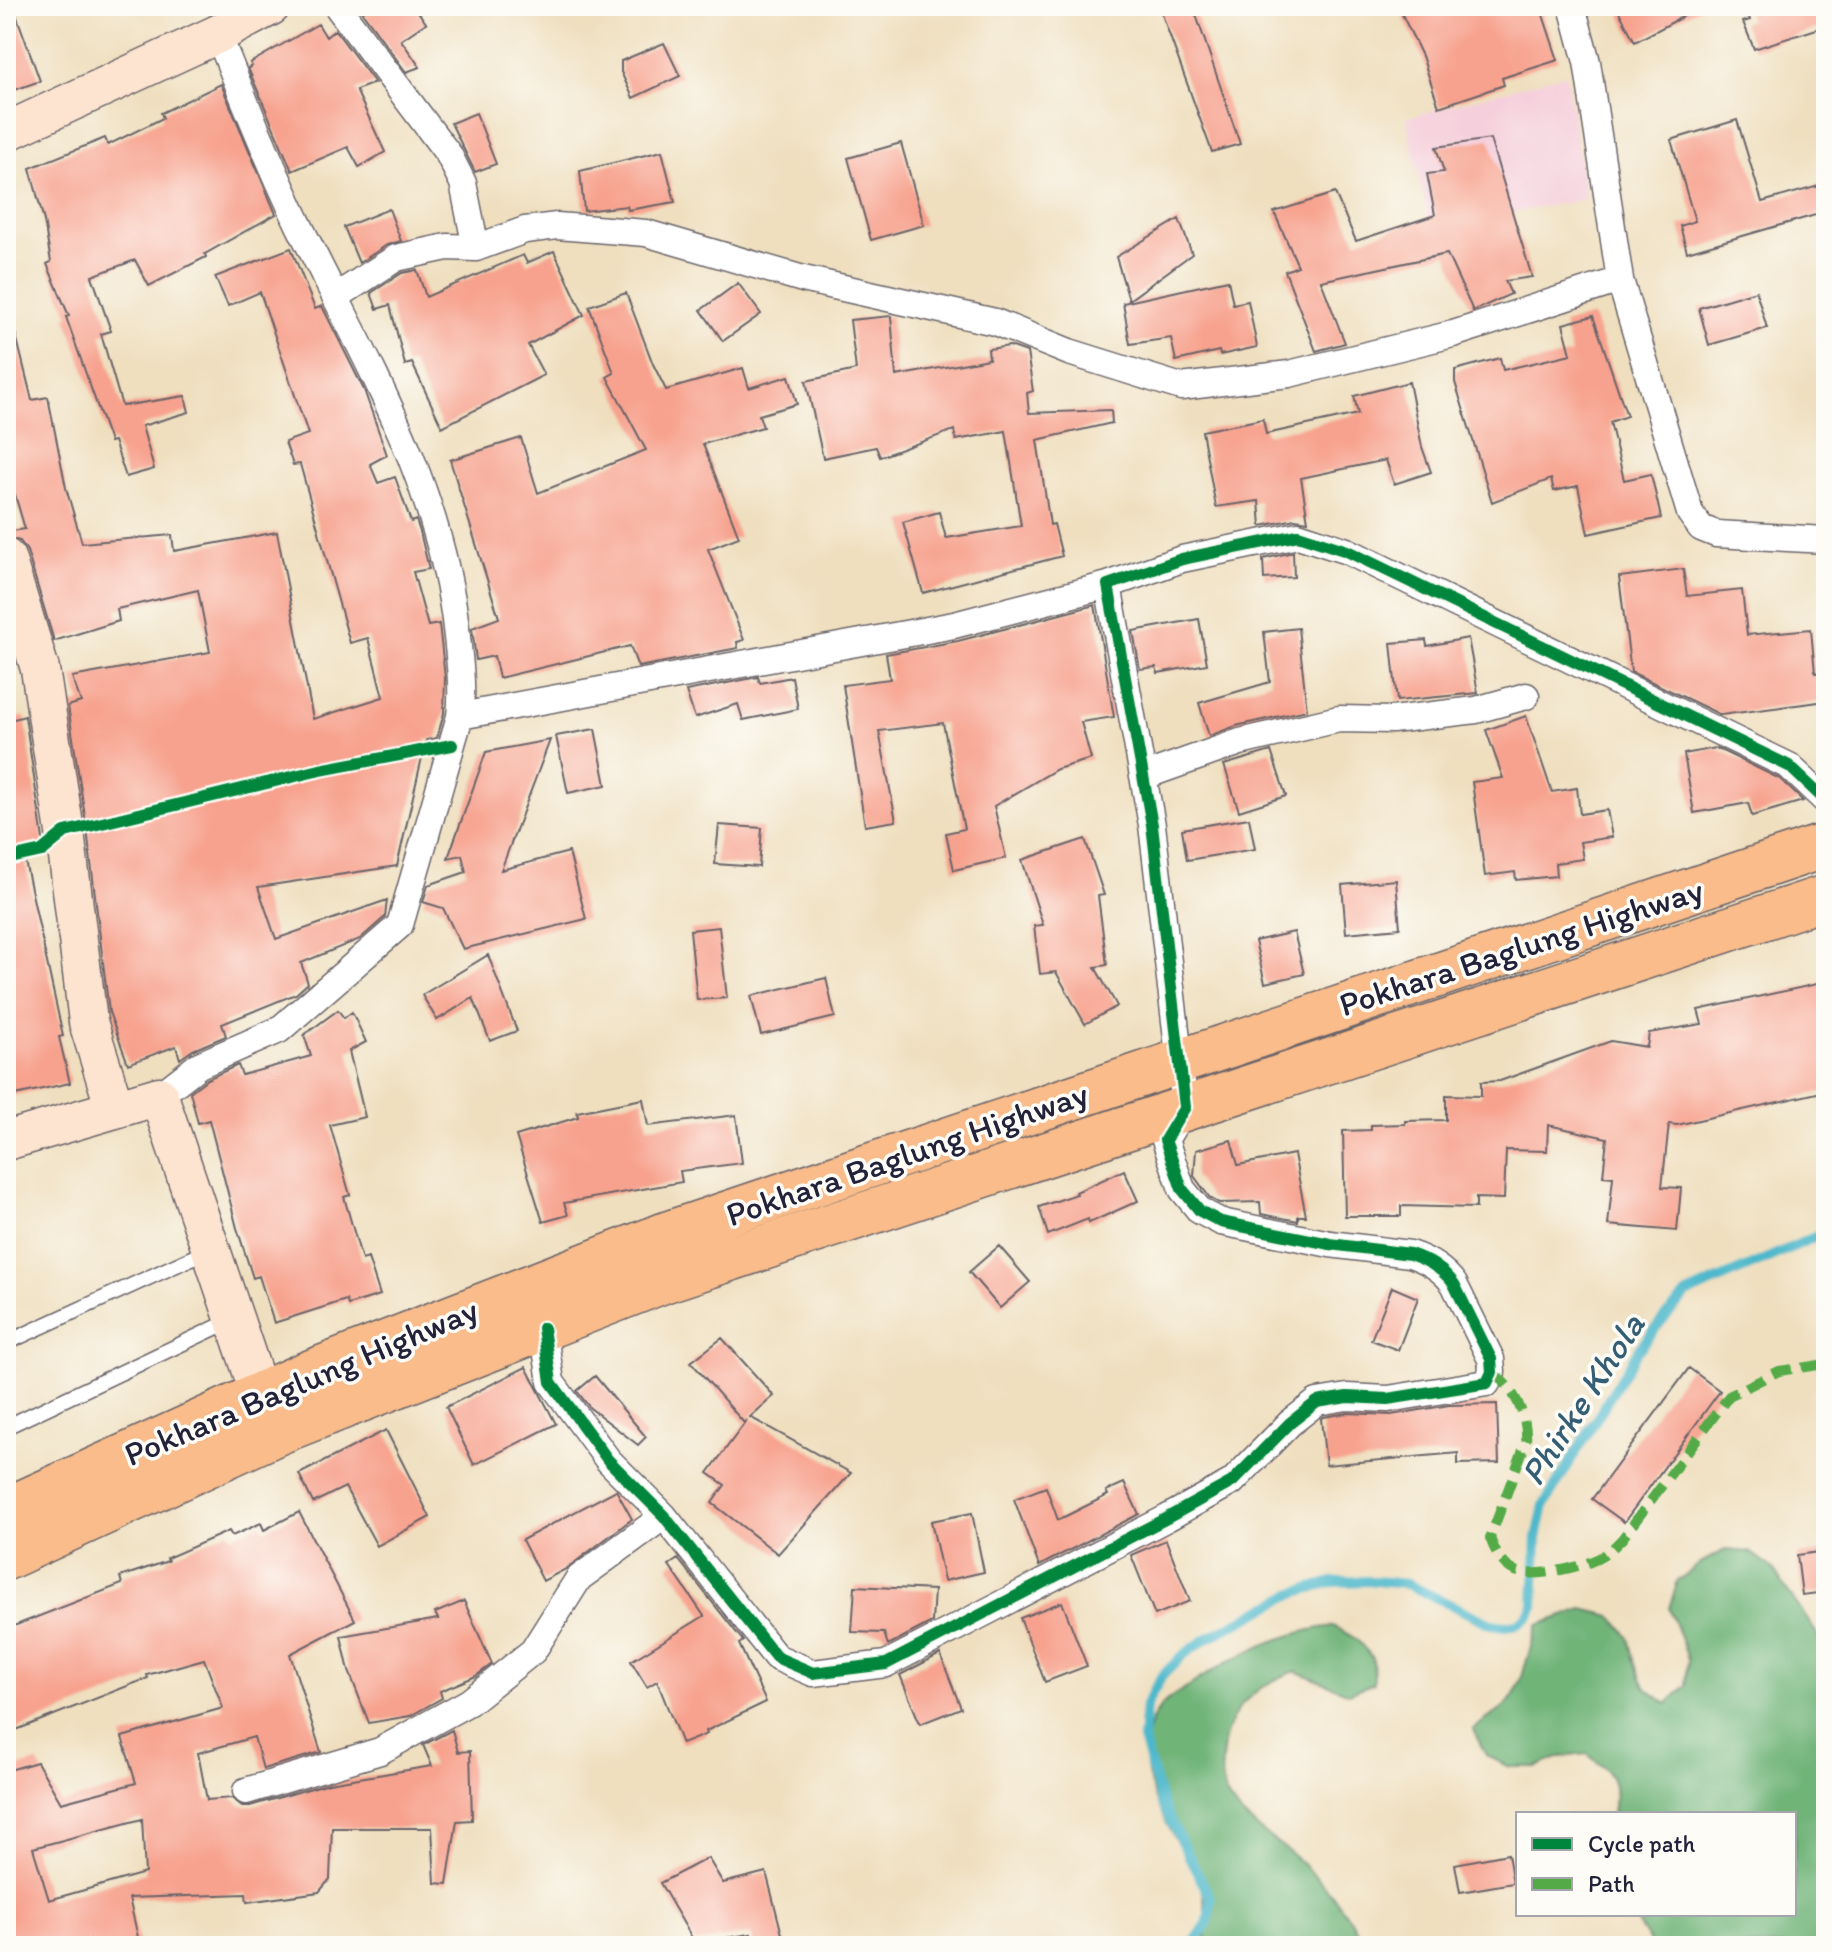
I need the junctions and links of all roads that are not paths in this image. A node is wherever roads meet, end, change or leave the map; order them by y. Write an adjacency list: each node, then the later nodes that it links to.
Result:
1 (271, 6): 4 (street)
2 (337, 6): 6 (street)
3 (1572, 6): 7 (street)
4 (216, 20): 5 (street); 8 (street)
5 (6, 132)
6 (476, 248): 7 (street); 8 (street)
7 (1620, 280): 9 (street)
8 (337, 296): 13 (street)
9 (1826, 540)
10 (6, 558): 21 (street)
11 (1108, 585): 13 (street); 14 (street); 15 (street)
12 (1526, 696): 14 (street)
13 (460, 716): 19 (street)
14 (1144, 776): 18 (street)
15 (1826, 801)
16 (1826, 845): 18 (highway, Pokhara Baglung Highway)
17 (1826, 897): 20 (highway, Pokhara Baglung Highway)
18 (1179, 1062): 20 (street); 27 (highway, Pokhara Baglung Highway)
19 (159, 1096): 21 (street); 23 (street)
20 (1185, 1107): 25 (highway, Pokhara Baglung Highway); 30 (street)
21 (115, 1109): 22 (street)
22 (6, 1141)
23 (211, 1249): 24 (street); 26 (lane)
24 (235, 1319): 27 (street); 28 (lane)
25 (543, 1328): 30 (street); 31 (highway, Pokhara Baglung Highway)
26 (6, 1343)
27 (260, 1395): 29 (highway, Pokhara Baglung Highway)
28 (6, 1427)
29 (6, 1510)
30 (664, 1516): 32 (street)
31 (6, 1558)
32 (246, 1791)

